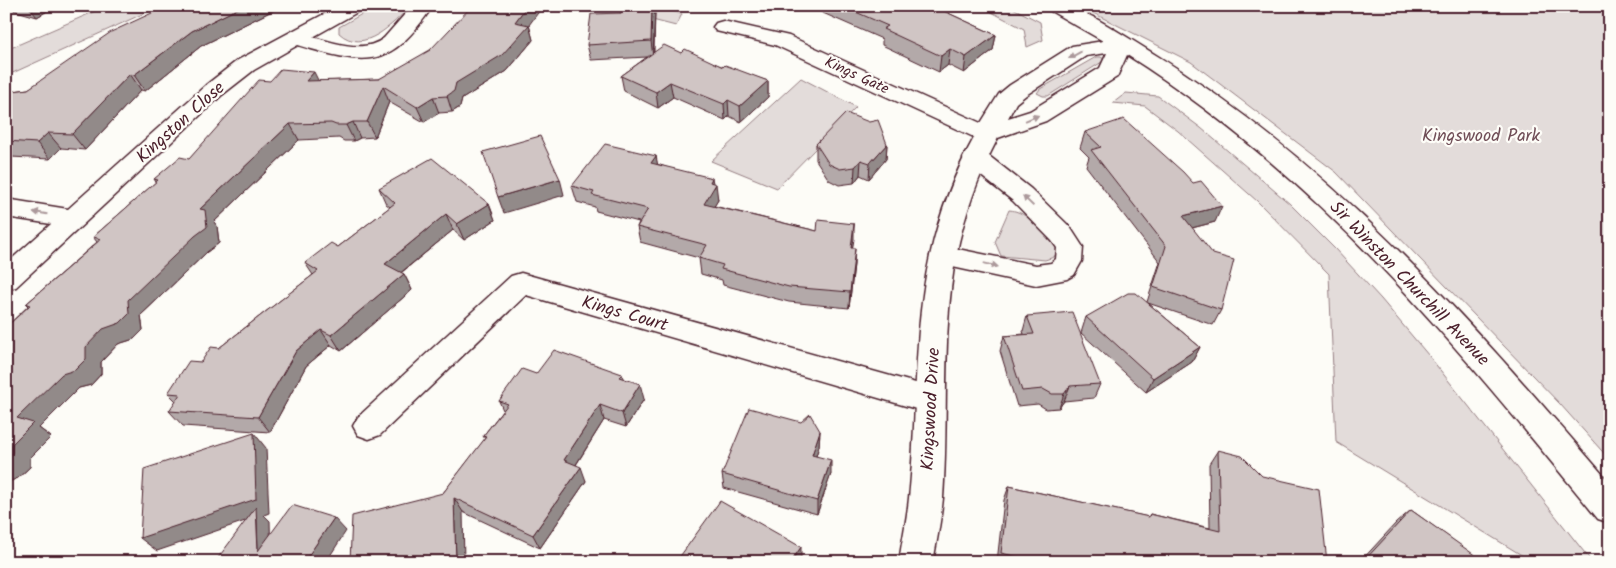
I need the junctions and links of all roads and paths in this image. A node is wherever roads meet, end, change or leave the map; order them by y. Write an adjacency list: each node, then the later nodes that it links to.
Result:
1 (354, 6): 5 (street, Kingston Close)
2 (423, 6): 5 (street)
3 (1056, 6): 6 (street, Sir Winston Churchill Avenue)
4 (723, 27): 7 (street, Kings Gate)
5 (296, 38): 9 (street, Kingston Close)
6 (1122, 44): 7 (street, one-way to 6); 7 (street, Kingswood Drive, one-way to 7); 15 (street, Sir Winston Churchill Avenue)
7 (981, 146): 10 (street, Kingswood Drive); 10 (street, one-way to 7)
8 (6, 208): 9 (street, one-way to 8)
9 (74, 219): 11 (street, Kingston Close)
10 (943, 256): 13 (street, Kingswood Drive)
11 (16, 260): 12 (street, Kingston Close)
12 (6, 280)
13 (930, 400): 14 (street, Kings Court); 16 (street, Kingswood Drive)
14 (369, 426)
15 (1610, 508)
16 (916, 562)

